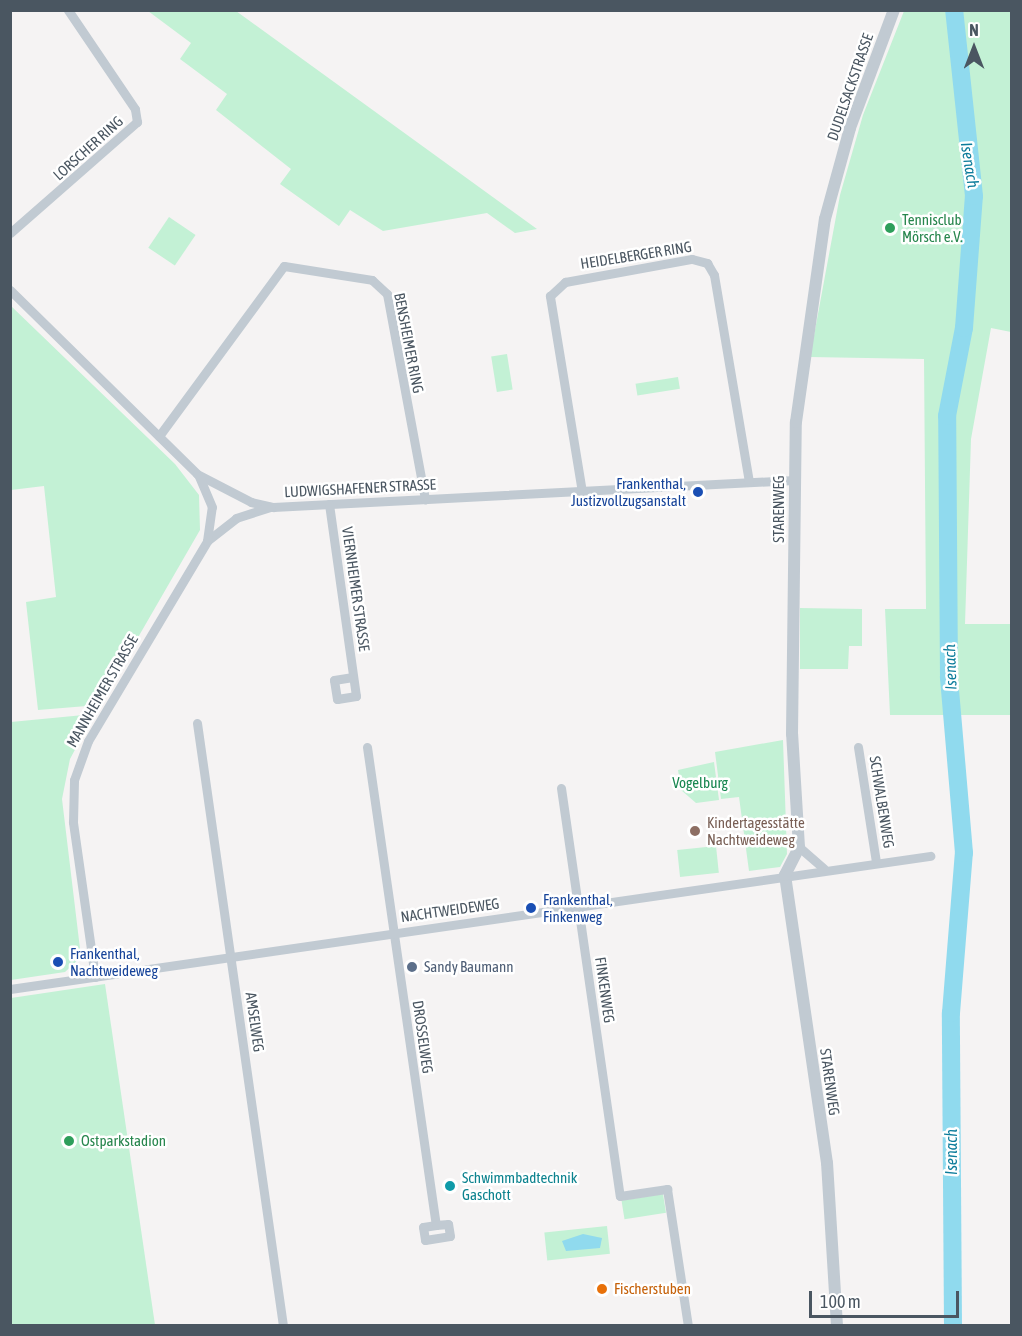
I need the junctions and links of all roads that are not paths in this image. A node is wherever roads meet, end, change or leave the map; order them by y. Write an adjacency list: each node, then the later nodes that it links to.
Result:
1 (68, 10): 4 (street, LORSCHER RING)
2 (894, 10): 3 (street, DUDELSACKSTRASSE)
3 (837, 174): 8 (street, STARENWEG)
4 (10, 233)
5 (10, 290): 6 (street, LUDWIGSHAFENER STRASSE)
6 (159, 436): 7 (street, LUDWIGSHAFENER STRASSE); 11 (street, BENSHEIMER RING)
7 (198, 474): 13 (street, LUDWIGSHAFENER STRASSE); 14 (street, MANNHEIMER STRASSE)
8 (794, 480): 9 (street, LUDWIGSHAFENER STRASSE); 20 (street, STARENWEG)
9 (749, 482): 10 (street, LUDWIGSHAFENER STRASSE); 10 (street, HEIDELBERGER RING)
10 (582, 492): 11 (street, LUDWIGSHAFENER STRASSE)
11 (425, 500): 12 (street, LUDWIGSHAFENER STRASSE)
12 (329, 504): 13 (street, LUDWIGSHAFENER STRASSE); 15 (street, VIERNHEIMER STRASSE)
13 (273, 507): 14 (street, MANNHEIMER STRASSE)
14 (207, 541): 28 (street, MANNHEIMER STRASSE)
15 (353, 677)
16 (196, 723): 27 (street, AMSELWEG)
17 (367, 747): 26 (street, DROSSELWEG)
18 (858, 747): 22 (street, SCHWALBENWEG)
19 (561, 788): 25 (street, FINKENWEG)
20 (799, 847): 23 (street); 24 (street)
21 (930, 856): 22 (street, NACHTWEIDEWEG)
22 (876, 862): 23 (street, NACHTWEIDEWEG)
23 (824, 869): 24 (street, NACHTWEIDEWEG)
24 (785, 875): 25 (street, NACHTWEIDEWEG); 33 (street, STARENWEG)
25 (578, 906): 26 (street, NACHTWEIDEWEG); 32 (street, FINKENWEG)
26 (393, 933): 27 (street, NACHTWEIDEWEG); 30 (street, DROSSELWEG)
27 (230, 956): 28 (street, NACHTWEIDEWEG); 31 (street, AMSELWEG)
28 (95, 977): 29 (street, NACHTWEIDEWEG)
29 (10, 989)
30 (436, 1225)
31 (283, 1326)
32 (688, 1326)
33 (837, 1326)

